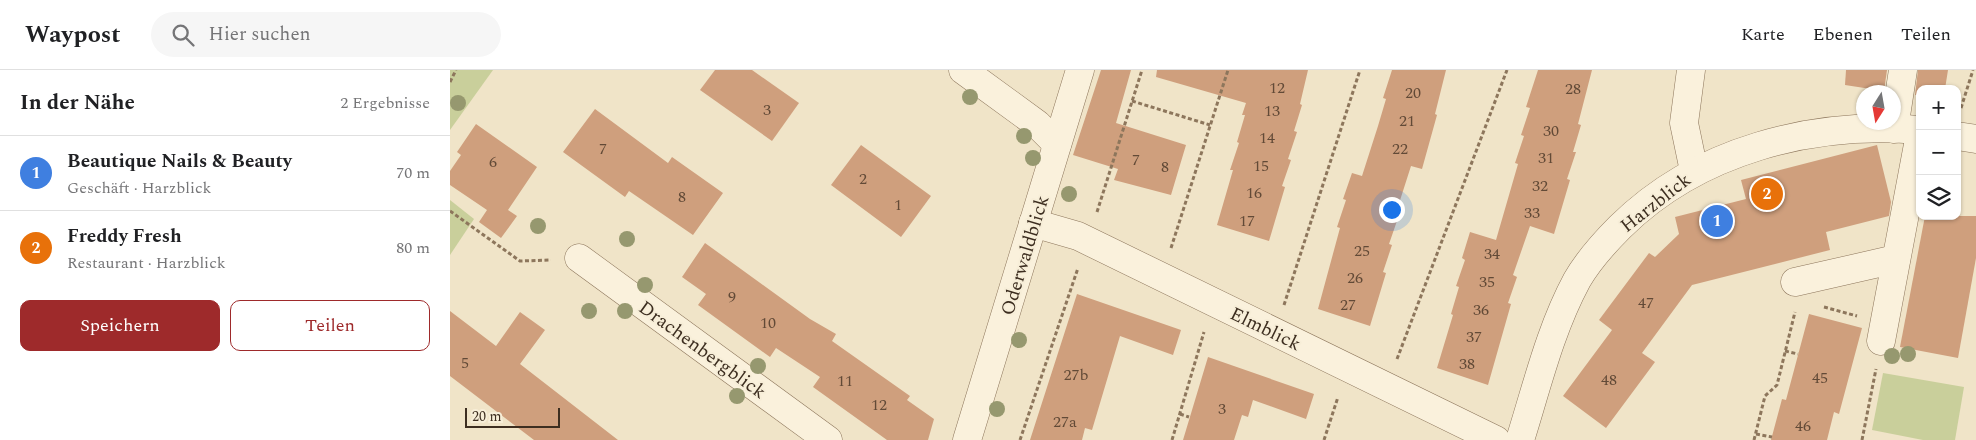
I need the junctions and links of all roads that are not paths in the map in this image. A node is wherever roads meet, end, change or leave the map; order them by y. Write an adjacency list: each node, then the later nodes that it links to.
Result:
1 (963, 70): 8 (street)
2 (1080, 70): 8 (street, Oderwaldblick)
3 (1691, 70): 9 (street)
4 (1903, 70): 6 (street)
5 (1961, 126): 7 (street)
6 (1911, 131): 9 (street, Harzblick); 12 (street)
7 (1976, 139)
8 (1057, 144): 10 (street, Oderwaldblick)
9 (1694, 171): 18 (street, Harzblick)
10 (1034, 223): 16 (street, Oderwaldblick); 17 (street, Elmblick)
11 (579, 258): 15 (street, Drachenbergblick)
12 (1896, 259): 13 (street); 14 (street)
13 (1797, 295)
14 (1879, 354)
15 (828, 440)
16 (967, 440)
17 (1496, 440)
18 (1520, 440)

